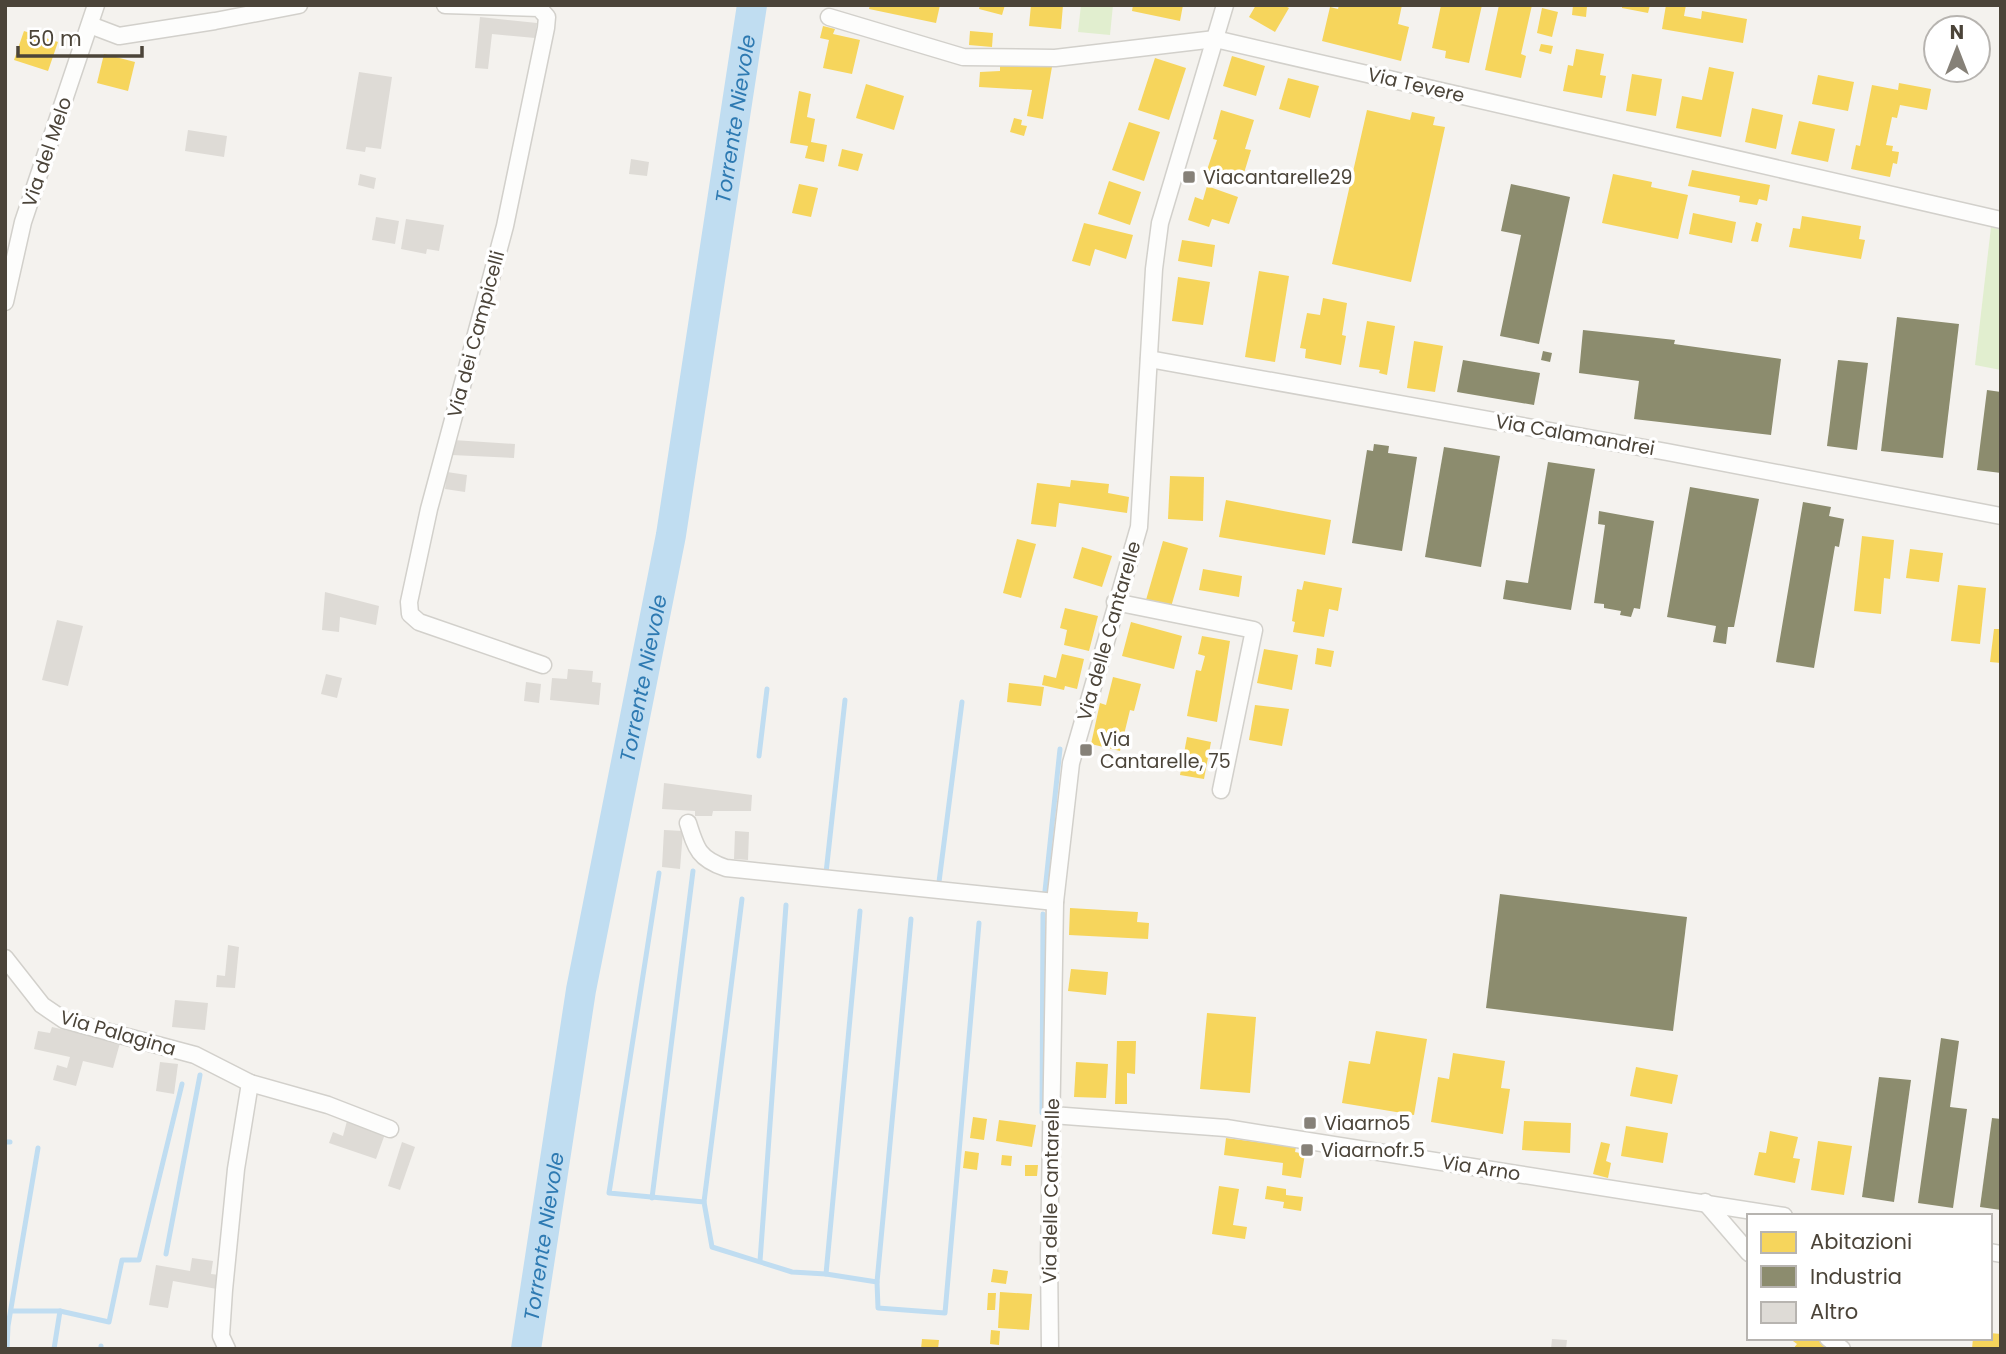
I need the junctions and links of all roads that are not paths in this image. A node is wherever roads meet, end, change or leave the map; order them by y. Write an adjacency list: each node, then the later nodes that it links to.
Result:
1 (96, 5): 6 (street, Via del Melo)
2 (299, 5): 6 (street)
3 (445, 5): 13 (street, Via dei Campicelli)
4 (1226, 5): 7 (street, Via delle Cantarelle)
5 (829, 17): 7 (street, Via Tevere)
6 (90, 25): 9 (street, Via del Melo)
7 (1215, 39): 8 (street, Via Tevere); 10 (street, Via delle Cantarelle)
8 (2001, 220)
9 (5, 302)
10 (1149, 359): 11 (street, Via Calamandrei); 12 (street, Via delle Cantarelle)
11 (2001, 516)
12 (1115, 603): 14 (street); 16 (street, Via delle Cantarelle)
13 (542, 665)
14 (1221, 790)
15 (688, 823): 16 (street)
16 (1055, 902): 19 (street, Via delle Cantarelle)
17 (5, 958): 18 (street, Via Palagina)
18 (250, 1083): 20 (street, Via Palagina); 24 (street)
19 (1052, 1115): 21 (street, Via Arno); 25 (street, Via delle Cantarelle)
20 (390, 1129)
21 (1705, 1202): 22 (street, Via Arno); 23 (street)
22 (1773, 1214)
23 (1747, 1251)
24 (227, 1349)
25 (1050, 1349)

